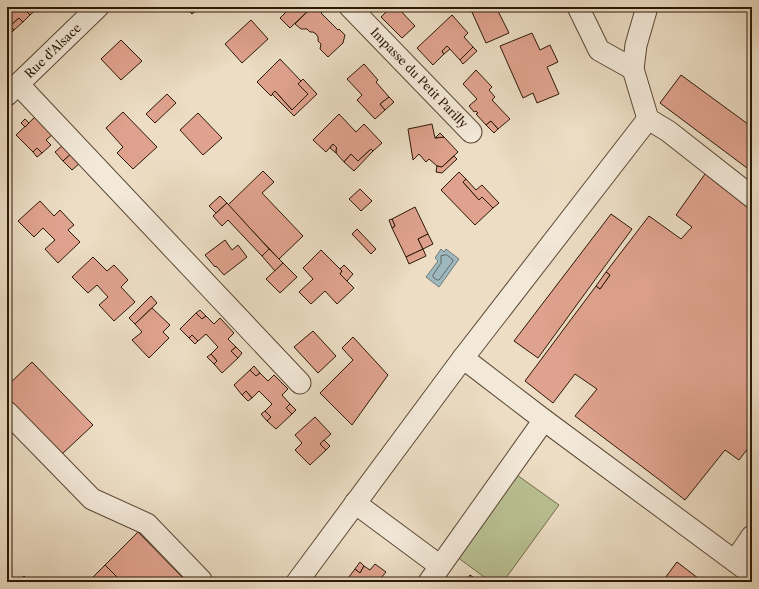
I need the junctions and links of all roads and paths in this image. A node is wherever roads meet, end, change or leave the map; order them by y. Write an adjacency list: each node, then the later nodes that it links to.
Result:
1 (350, 7): 8 (street, Impasse du Petit Parilly)
2 (578, 7): 5 (street)
3 (647, 7): 5 (street)
4 (95, 8): 6 (street, Rue d'Alsace)
5 (633, 69): 7 (street)
6 (13, 90): 11 (street)
7 (648, 119): 9 (street); 10 (street)
8 (471, 132)
9 (752, 197)
10 (463, 358): 13 (street); 14 (street)
11 (300, 383)
12 (7, 412): 19 (street)
13 (544, 420): 16 (street); 17 (street)
14 (355, 503): 17 (street); 20 (street)
15 (752, 536): 16 (street)
16 (735, 561): 18 (street)
17 (434, 574)
18 (752, 574)
19 (201, 580)
20 (297, 582)

